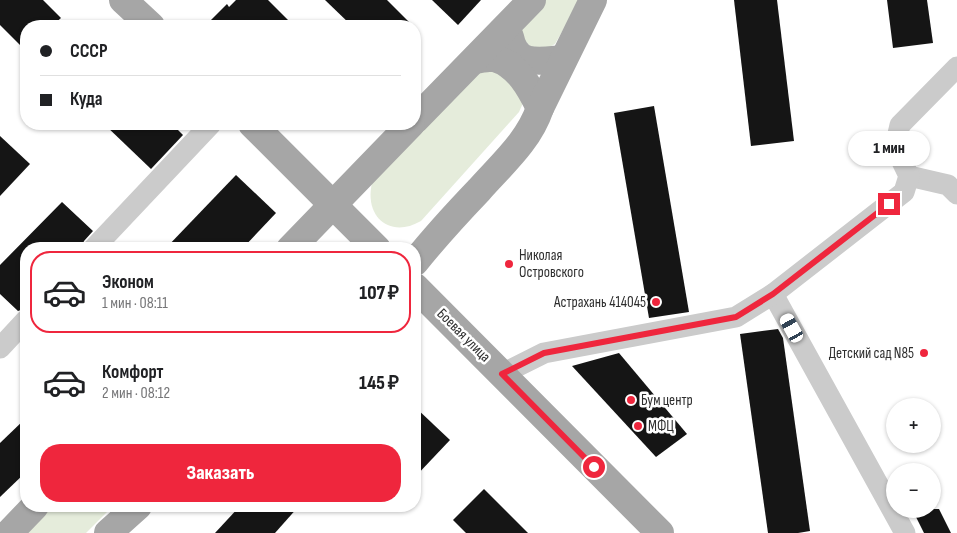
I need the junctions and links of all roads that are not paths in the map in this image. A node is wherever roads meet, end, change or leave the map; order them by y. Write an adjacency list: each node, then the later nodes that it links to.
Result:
1 (124, 0): 4 (main road)
2 (532, 0): 5 (main road)
3 (592, 0): 6 (main road)
4 (145, 20)
5 (508, 26): 6 (main road); 7 (main road)
6 (563, 59): 9 (main road)
7 (475, 60): 9 (main road); 10 (main road)
8 (957, 67): 14 (street)
9 (540, 108): 20 (main road)
10 (421, 114)
11 (205, 130): 17 (street)
12 (258, 130): 16 (main road)
13 (406, 130): 16 (main road)
14 (909, 176): 15 (street); 22 (street)
15 (957, 194)
16 (334, 204): 18 (main road); 19 (main road)
17 (100, 242)
18 (297, 242)
19 (371, 242)
20 (421, 255)
21 (421, 293): 25 (main road, Боевая улица)
22 (773, 294): 25 (street); 31 (street)
23 (20, 326): 24 (street)
24 (0, 348)
25 (502, 374): 30 (main road, Боевая улица)
26 (29, 512): 28 (main road)
27 (131, 512): 29 (main road)
28 (9, 533)
29 (108, 533)
30 (660, 533)
31 (905, 533)

